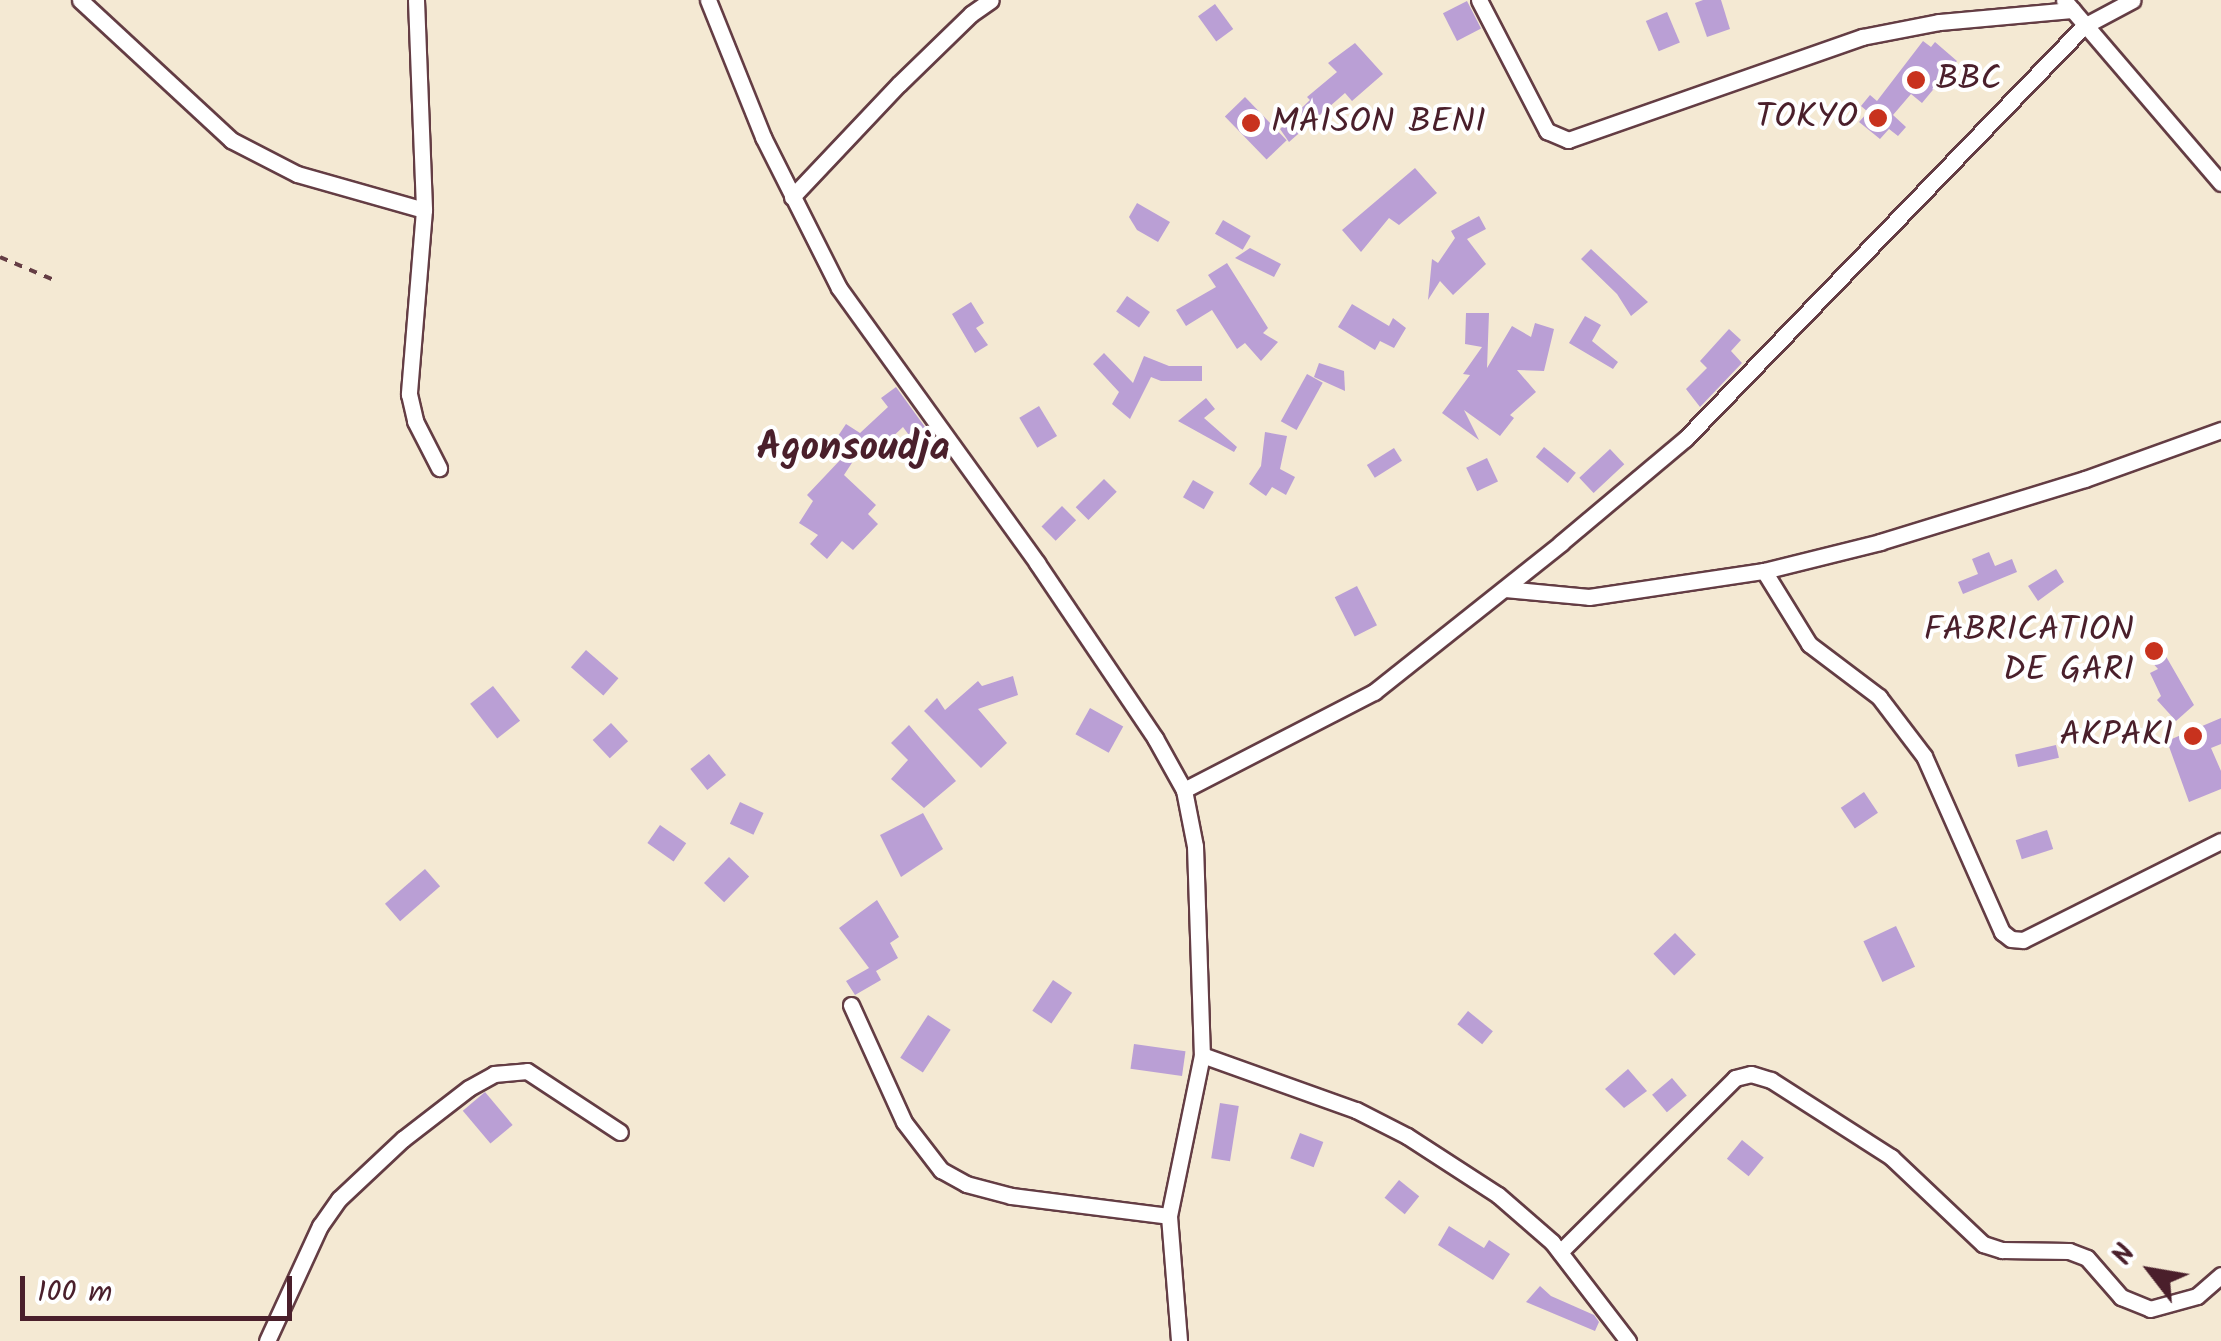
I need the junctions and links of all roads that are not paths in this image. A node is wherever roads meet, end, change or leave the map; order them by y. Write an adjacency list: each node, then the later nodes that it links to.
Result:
1 (80, 0): 11 (street)
2 (416, 0): 11 (street)
3 (708, 0): 10 (street)
4 (991, 0): 10 (street)
5 (1480, 0): 7 (street)
6 (2133, 0): 8 (street)
7 (2068, 5): 8 (street)
8 (2084, 26): 9 (street); 15 (street)
9 (2221, 183)
10 (792, 197): 16 (street)
11 (424, 210): 13 (street)
12 (2221, 430): 14 (street)
13 (439, 468)
14 (1764, 571): 15 (street); 17 (street)
15 (1505, 590): 16 (street)
16 (1184, 790): 19 (street)
17 (2221, 841)
18 (851, 1004): 21 (street)
19 (1202, 1055): 21 (street); 22 (street)
20 (620, 1132): 24 (street)
21 (1169, 1216): 25 (street)
22 (1560, 1252): 23 (street); 26 (street)
23 (2221, 1275)
24 (267, 1341)
25 (1179, 1341)
26 (1628, 1341)

